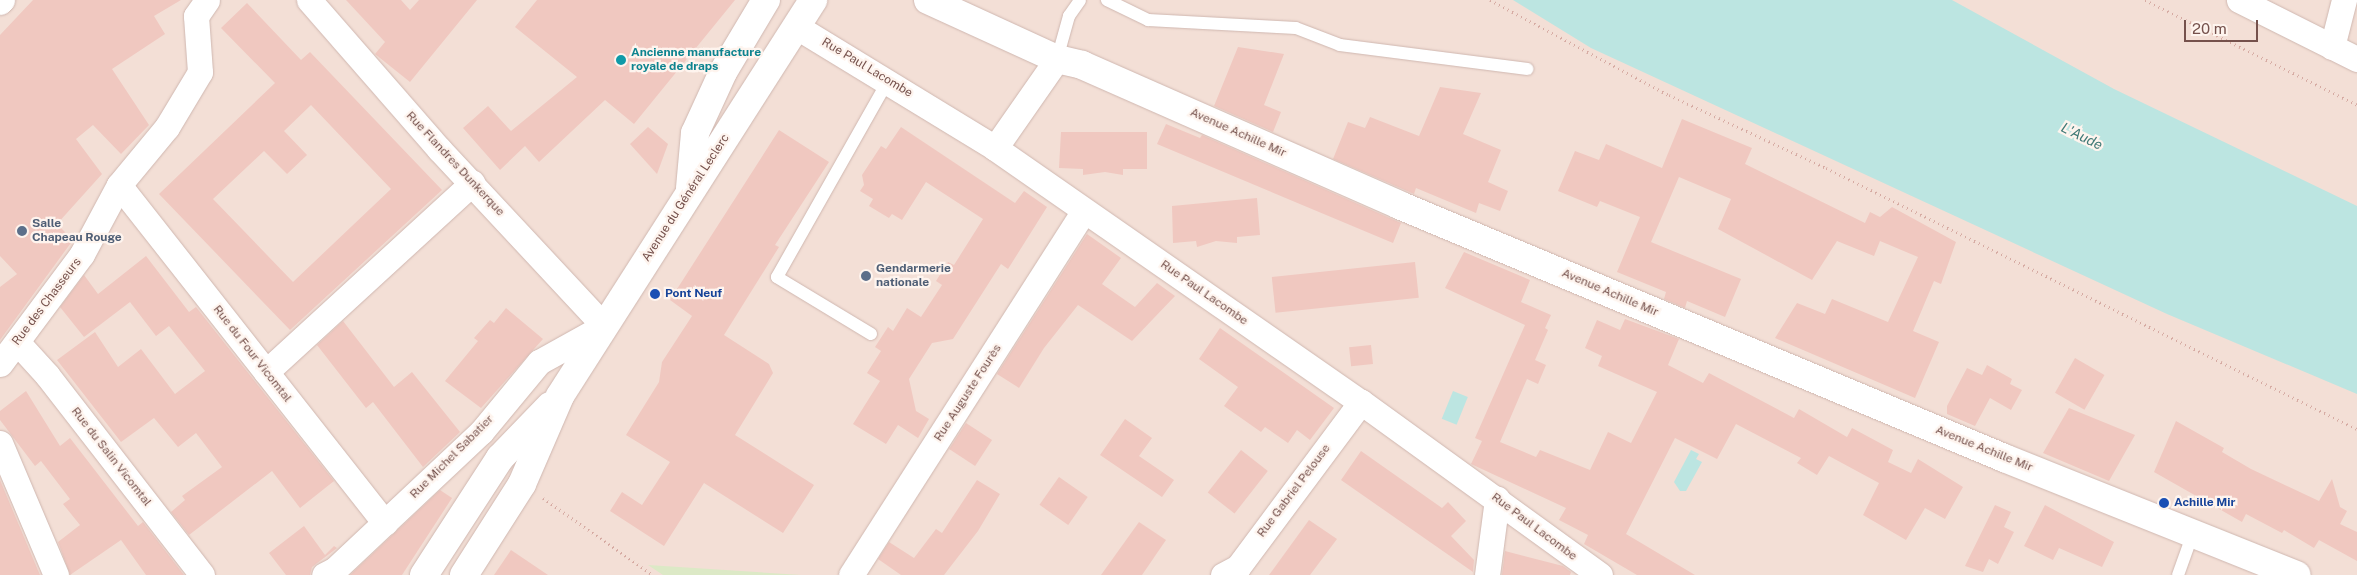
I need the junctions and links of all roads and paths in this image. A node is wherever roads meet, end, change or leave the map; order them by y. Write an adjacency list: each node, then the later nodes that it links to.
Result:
1 (208, 0): 21 (street, Rue des Chasseurs)
2 (309, 0): 20 (street, Rue Flandres Dunkerque)
3 (766, 0): 22 (street)
4 (813, 0): 12 (street, Avenue du Général Leclerc)
5 (928, 0): 14 (street, Avenue Achille Mir)
6 (1080, 0): 14 (lane)
7 (1107, 0): 16 (lane)
8 (1490, 0): 31 (path)
9 (2145, 0): 18 (path)
10 (2239, 0): 13 (street)
11 (2344, 0): 13 (street)
12 (797, 27): 17 (street, Rue Paul Lacombe); 22 (street, Avenue du Général Leclerc)
13 (2332, 47): 15 (street)
14 (1057, 59): 19 (street); 36 (street, Avenue Achille Mir)
15 (2357, 59)
16 (1527, 69)
17 (888, 80): 19 (street, Rue Paul Lacombe); 25 (lane)
18 (2357, 105)
19 (995, 148): 23 (street, Rue Paul Lacombe)
20 (472, 184): 24 (street, Rue Flandres Dunkerque); 28 (street)
21 (119, 185): 26 (street, Rue des Chasseurs); 28 (street, Rue du Four Vicomtal)
22 (690, 191): 24 (street, Avenue du Général Leclerc)
23 (1084, 210): 30 (street, Rue Paul Lacombe); 43 (street, Rue Auguste Fourès)
24 (604, 326): 29 (street, Avenue du Général Leclerc); 35 (street, Rue Michel Sabatier)
25 (871, 334)
26 (17, 342): 27 (street, Rue des Chasseurs); 38 (street, Rue du Salin Vicomtal)
27 (0, 364)
28 (266, 372): 35 (street, Rue du Four Vicomtal)
29 (560, 396): 33 (street, Avenue du Général Leclerc); 40 (street, Avenue du Général Leclerc)
30 (1361, 402): 34 (street, Rue Paul Lacombe); 44 (street, Rue Gabriel Pelouse)
31 (2357, 429)
32 (0, 443): 37 (street)
33 (522, 484): 41 (street, Avenue du Général Leclerc); 42 (path)
34 (1497, 499): 45 (street); 46 (street, Rue Paul Lacombe)
35 (385, 522): 39 (street, Rue Michel Sabatier)
36 (2193, 534): 47 (lane); 48 (street, Avenue Achille Mir)
37 (56, 575)
38 (202, 575)
39 (324, 575)
40 (424, 575)
41 (464, 575)
42 (653, 575)
43 (851, 575)
44 (1223, 575)
45 (1487, 575)
46 (1600, 575)
47 (2178, 575)
48 (2296, 575)

